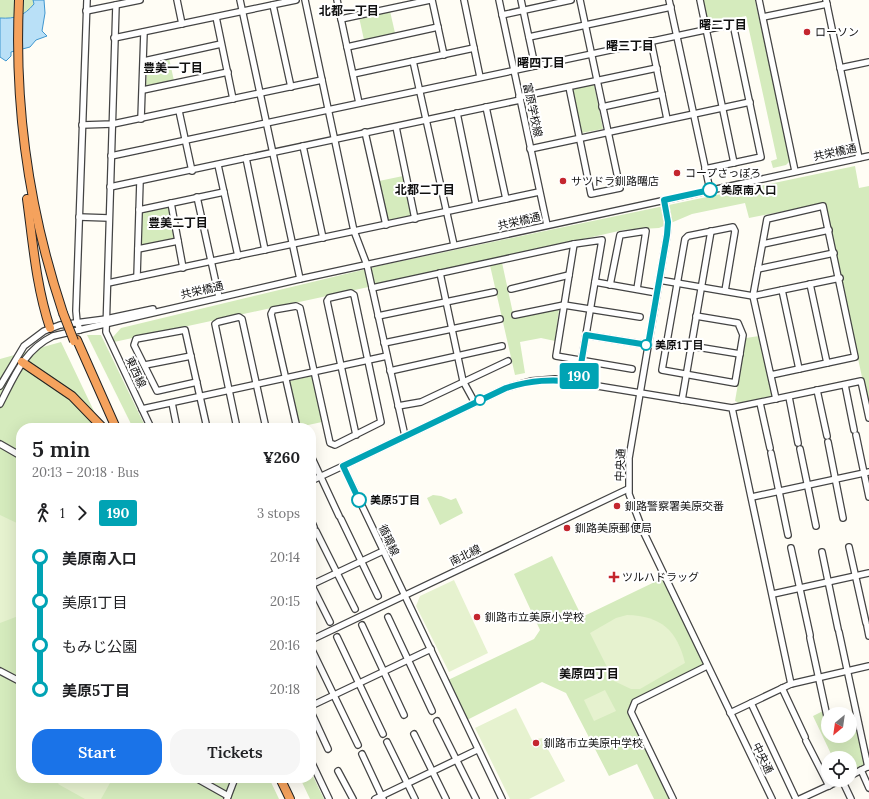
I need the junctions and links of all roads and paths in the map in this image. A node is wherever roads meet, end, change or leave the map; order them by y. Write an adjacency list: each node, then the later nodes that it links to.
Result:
1 (20, 0): 47 (highway)
2 (87, 0): 24 (street)
3 (140, 0): 20 (street)
4 (177, 0): 30 (street)
5 (240, 0): 25 (street)
6 (296, 0): 21 (street)
7 (305, 0): 55 (street)
8 (337, 0): 29 (street)
9 (431, 0): 29 (street); 32 (street)
10 (464, 0): 41 (street)
11 (499, 0): 26 (street, 富原学校線)
12 (520, 0): 23 (street)
13 (571, 0): 18 (street)
14 (580, 0): 31 (street)
15 (669, 0): 22 (street)
16 (700, 0): 33 (street)
17 (759, 0): 28 (street)
18 (550, 2): 23 (street)
19 (826, 2): 28 (street); 50 (street)
20 (116, 5): 24 (street); 37 (street, 東西線)
21 (273, 5): 25 (street); 57 (street)
22 (671, 7): 31 (street); 35 (street)
23 (523, 10): 26 (street); 36 (street)
24 (86, 11): 79 (street)
25 (243, 11): 27 (street); 61 (street)
26 (502, 15): 51 (street, 富原学校線)
27 (216, 17): 30 (street); 39 (street)
28 (762, 17): 98 (street)
29 (341, 19): 40 (street)
30 (182, 24): 34 (street)
31 (585, 25): 36 (street); 42 (street)
32 (438, 27): 40 (street); 43 (street)
33 (706, 29): 35 (street); 65 (street); 69 (street)
34 (144, 32): 37 (street); 44 (street)
35 (677, 35): 38 (street); 73 (street)
36 (528, 37): 48 (street)
37 (114, 38): 78 (street, 東西線)
38 (651, 41): 42 (street); 49 (street)
39 (221, 44): 44 (street); 52 (street)
40 (347, 47): 53 (street)
41 (474, 48): 43 (street); 54 (street)
42 (592, 53): 48 (street); 56 (street)
43 (444, 55): 45 (street)
44 (144, 61): 59 (street)
45 (413, 61): 53 (street); 60 (street)
46 (869, 62): 50 (street)
47 (19, 64): 86 (highway); 157 (highway)
48 (535, 66): 51 (street)
49 (657, 68): 56 (street); 62 (street)
50 (840, 68): 93 (street)
51 (514, 70): 54 (street); 64 (street, 富原学校線)
52 (228, 72): 59 (street); 63 (street)
53 (354, 74): 66 (street)
54 (480, 77): 60 (street)
55 (322, 80): 57 (street); 70 (street)
56 (597, 81): 58 (street); 68 (street)
57 (291, 87): 61 (street)
58 (569, 87): 64 (street); 83 (street)
59 (143, 90): 74 (street)
60 (420, 90): 66 (street); 76 (street)
61 (260, 94): 63 (street); 77 (street)
62 (662, 94): 68 (street); 75 (street)
63 (233, 99): 71 (street)
64 (520, 99): 67 (street); 88 (street, 富原学校線)
65 (750, 102): 69 (street); 94 (street)
66 (359, 103): 70 (street)
67 (486, 107): 72 (street); 105 (street)
68 (602, 107): 82 (street)
69 (722, 107): 73 (street); 94 (street)
70 (328, 110): 77 (street); 84 (street)
71 (179, 111): 74 (street); 85 (street)
72 (457, 113): 76 (street); 108 (street)
73 (694, 114): 75 (street); 96 (street)
74 (141, 119): 78 (street)
75 (667, 119): 82 (street)
76 (426, 120): 80 (street); 110 (street)
77 (266, 123): 85 (street); 89 (street)
78 (113, 124): 79 (street); 90 (street, 東西線)
79 (82, 125): 111 (street)
80 (396, 127): 81 (street); 113 (street)
81 (366, 132): 84 (street); 114 (street)
82 (608, 132): 83 (street); 83 (street)
83 (579, 138): 88 (street)
84 (335, 139): 87 (street); 117 (street)
85 (185, 140): 90 (street); 97 (street)
86 (23, 143): 157 (highway); 167 (highway)
87 (303, 146): 89 (street); 119 (street)
88 (530, 149): 103 (street, 富原学校線)
89 (273, 153): 92 (street); 121 (street)
90 (111, 156): 100 (street, 東西線)
91 (869, 156): 93 (street, 共栄橋通)
92 (246, 158): 95 (street); 126 (street)
93 (859, 158): 98 (street, 共栄橋通)
94 (734, 163): 96 (street)
95 (218, 165): 97 (street); 102 (street)
96 (705, 168): 101 (street)
97 (192, 171): 99 (street)
98 (795, 171): 101 (street, 共栄橋通)
99 (140, 181): 100 (street); 109 (street)
100 (110, 187): 112 (street, 東西線)
101 (710, 190): 106 (street, 共栄橋通)
102 (224, 192): 104 (street); 128 (street)
103 (539, 192): 105 (street); 115 (street, 富原学校線)
104 (197, 197): 107 (street); 129 (street)
105 (506, 199): 108 (street)
106 (664, 200): 115 (street, 共栄橋通); 138 (street, 中央通)
107 (171, 203): 109 (street); 120 (street)
108 (476, 205): 110 (street)
109 (140, 210): 125 (street)
110 (446, 212): 113 (street); 124 (street)
111 (79, 217): 112 (street); 164 (street)
112 (109, 218): 140 (street, 東西線)
113 (415, 218): 114 (street)
114 (386, 225): 117 (street)
115 (547, 225): 124 (street, 共栄橋通)
116 (829, 230): 123 (street); 123 (street); 127 (street)
117 (354, 231): 119 (street); 130 (street)
118 (711, 232): 141 (street); 144 (street); 149 (street)
119 (323, 238): 121 (street)
120 (178, 241): 125 (street); 131 (street)
121 (293, 244): 126 (street); 137 (street)
122 (574, 244): 133 (street); 134 (street); 139 (street)
123 (762, 244): 132 (street)
124 (454, 245): 130 (street, 共栄橋通)
125 (138, 250): 135 (street)
126 (265, 250): 128 (street)
127 (834, 253): 132 (street); 136 (street)
128 (238, 256): 129 (street)
129 (211, 262): 131 (street); 153 (street)
130 (367, 265): 137 (street, 共栄橋通); 145 (street)
131 (183, 268): 135 (street)
132 (758, 269): 152 (street)
133 (440, 273): 145 (street); 154 (street)
134 (569, 275): 146 (street); 155 (street)
135 (137, 277): 140 (street)
136 (840, 278): 142 (street); 182 (street)
137 (300, 279): 153 (street, 共栄橋通)
138 (659, 280): 141 (street); 151 (street, 中央通)
139 (595, 282): 143 (street); 156 (street)
140 (108, 283): 163 (street, 東西線)
141 (677, 283): 144 (street); 191 (street)
142 (810, 284): 148 (street); 182 (street)
143 (610, 285): 147 (street); 147 (street)
144 (701, 287): 149 (street); 160 (street)
145 (372, 288): 159 (street)
146 (512, 289)
147 (637, 289): 151 (street)
148 (782, 290): 152 (street); 186 (street)
149 (725, 291): 152 (street)
150 (494, 292): 154 (street)
151 (657, 293): 171 (street, 中央通)
152 (753, 296): 192 (street)
153 (219, 297): 163 (street, 共栄橋通)
154 (446, 301): 159 (street); 165 (street)
155 (564, 305): 156 (street); 158 (street); 180 (street)
156 (590, 309): 161 (street); 168 (street)
157 (64, 312): 169 (highway, bridge)
158 (515, 315)
159 (378, 316): 170 (street)
160 (696, 316): 173 (street); 174 (street)
161 (640, 317)
162 (500, 318): 165 (street)
163 (106, 321): 164 (street); 166 (street); 214 (street, 東西線)
164 (77, 322): 166 (street); 167 (street)
165 (452, 329): 170 (street); 177 (street)
166 (80, 330): 167 (street)
167 (51, 332): 178 (street); 178 (street)
168 (586, 335): 171 (street); 180 (street)
169 (75, 341): 217 (highway); 218 (highway)
170 (384, 343): 176 (street)
171 (648, 345): 202 (street, 中央通)
172 (502, 346): 177 (street)
173 (692, 346): 174 (street); 191 (street)
174 (740, 354): 191 (street)
175 (191, 356): 183 (street); 183 (street); 195 (street)
176 (387, 356): 179 (street); 188 (street)
177 (458, 356): 188 (street); 194 (street)
178 (19, 360): 187 (street); 190 (street); 216 (highway)
179 (368, 360): 184 (street); 184 (street); 225 (street)
180 (581, 360): 185 (street); 196 (street)
181 (508, 361): 194 (street)
182 (828, 363): 186 (street)
183 (145, 365): 195 (street)
184 (341, 366): 189 (street); 225 (street)
185 (632, 369)
186 (799, 369): 192 (street)
187 (9, 370): 190 (street); 199 (street)
188 (390, 371): 212 (street)
189 (314, 372): 193 (street); 193 (street); 225 (street)
190 (16, 374): 203 (street)
191 (686, 375): 207 (street)
192 (771, 375): 206 (street)
193 (285, 378): 197 (street); 224 (street)
194 (463, 381): 209 (street); 212 (street)
195 (197, 382): 204 (street)
196 (578, 382): 202 (street); 209 (street)
197 (257, 384): 200 (street); 200 (street); 223 (street)
198 (845, 385): 201 (street); 215 (street); 233 (street)
199 (0, 386)
200 (228, 390): 204 (street); 222 (street)
201 (817, 390): 205 (street); 236 (street)
202 (640, 393): 207 (street); 238 (street, 中央通)
203 (2, 394): 211 (street)
204 (200, 397): 208 (street); 221 (street)
205 (789, 397): 206 (street); 227 (street)
206 (776, 399): 210 (street)
207 (682, 400): 213 (street)
208 (172, 403): 214 (street); 220 (street)
209 (474, 403): 226 (street)
210 (760, 403): 213 (street); 239 (street)
211 (0, 404)
212 (398, 406): 226 (street)
213 (732, 408): 240 (street)
214 (142, 409): 219 (street, 東西線)
215 (869, 418)
216 (98, 423)
217 (110, 423)
218 (114, 423)
219 (149, 423)
220 (176, 423)
221 (206, 423)
222 (236, 423)
223 (265, 423)
224 (296, 423)
225 (356, 434)
226 (405, 436): 232 (street)
227 (798, 443)
228 (0, 444): 230 (street)
229 (800, 449): 237 (street)
230 (16, 453)
231 (316, 466): 234 (street)
232 (343, 466): 234 (street); 248 (street, 循環線)
233 (866, 472): 236 (street); 241 (street)
234 (321, 476): 235 (street); 250 (street)
235 (316, 478)
236 (836, 479): 237 (street); 242 (street)
237 (807, 485): 239 (street); 243 (street)
238 (628, 489): 260 (street, 南北線); 271 (street, 中央通)
239 (779, 491): 240 (street); 245 (street)
240 (752, 497): 257 (street)
241 (869, 497)
242 (843, 518)
243 (816, 526)
244 (316, 531): 251 (street)
245 (788, 535)
246 (849, 547): 253 (street)
247 (791, 548): 256 (street)
248 (383, 551): 250 (street); 260 (street, 循環線)
249 (822, 552): 255 (street)
250 (361, 560): 251 (street); 259 (street)
251 (336, 572): 254 (street); 261 (street)
252 (869, 573): 253 (street)
253 (856, 576): 255 (street); 265 (street)
254 (316, 582)
255 (828, 582): 256 (street); 275 (street)
256 (799, 588): 257 (street); 276 (street)
257 (773, 594): 279 (street)
258 (316, 595): 263 (street)
259 (378, 596)
260 (404, 596): 267 (street, 南北線); 268 (street, 循環線)
261 (355, 609)
262 (388, 617): 270 (street)
263 (330, 622)
264 (362, 625): 274 (street)
265 (869, 636)
266 (337, 637): 278 (street)
267 (316, 638)
268 (431, 649): 270 (street); 295 (street, 循環線)
269 (316, 659): 281 (street)
270 (409, 659): 274 (street); 285 (street)
271 (707, 666): 286 (street, 中央通); 324 (street)
272 (869, 666): 275 (street)
273 (0, 671): 277 (street)
274 (384, 671): 278 (street); 287 (street)
275 (847, 671): 276 (street); 298 (street)
276 (818, 677): 279 (street); 284 (street)
277 (16, 679)
278 (359, 683): 281 (street); 290 (street)
279 (791, 684): 280 (street)
280 (782, 688): 282 (street); 299 (street)
281 (333, 695): 283 (street); 293 (street)
282 (751, 703): 286 (street); 326 (street)
283 (316, 704)
284 (825, 707)
285 (432, 711)
286 (730, 713): 325 (street, 中央通)
287 (404, 715)
288 (437, 721): 297 (street)
289 (316, 723): 294 (street)
290 (383, 734)
291 (414, 734): 303 (street)
292 (387, 742): 309 (street)
293 (358, 745)
294 (328, 749)
295 (478, 750): 297 (street); 323 (street, 循環線)
296 (362, 754): 314 (street)
297 (457, 759): 303 (street); 322 (street)
298 (868, 766): 300 (street)
299 (821, 770)
300 (861, 770): 304 (street); 312 (street)
301 (316, 771): 317 (street)
302 (338, 771): 318 (street)
303 (432, 772): 309 (street); 321 (street)
304 (857, 772)
305 (204, 783): 313 (street)
306 (233, 783): 313 (street)
307 (282, 783): 315 (highway)
308 (286, 783): 316 (highway)
309 (407, 784): 314 (street); 320 (street)
310 (827, 787): 327 (street)
311 (845, 787): 328 (street)
312 (869, 788)
313 (227, 797)
314 (383, 797): 319 (street)
315 (290, 799)
316 (294, 799)
317 (330, 799)
318 (353, 799)
319 (375, 799)
320 (414, 799)
321 (446, 799)
322 (476, 799)
323 (502, 799)
324 (673, 799)
325 (772, 799)
326 (796, 799)
327 (800, 799)
328 (851, 799)

